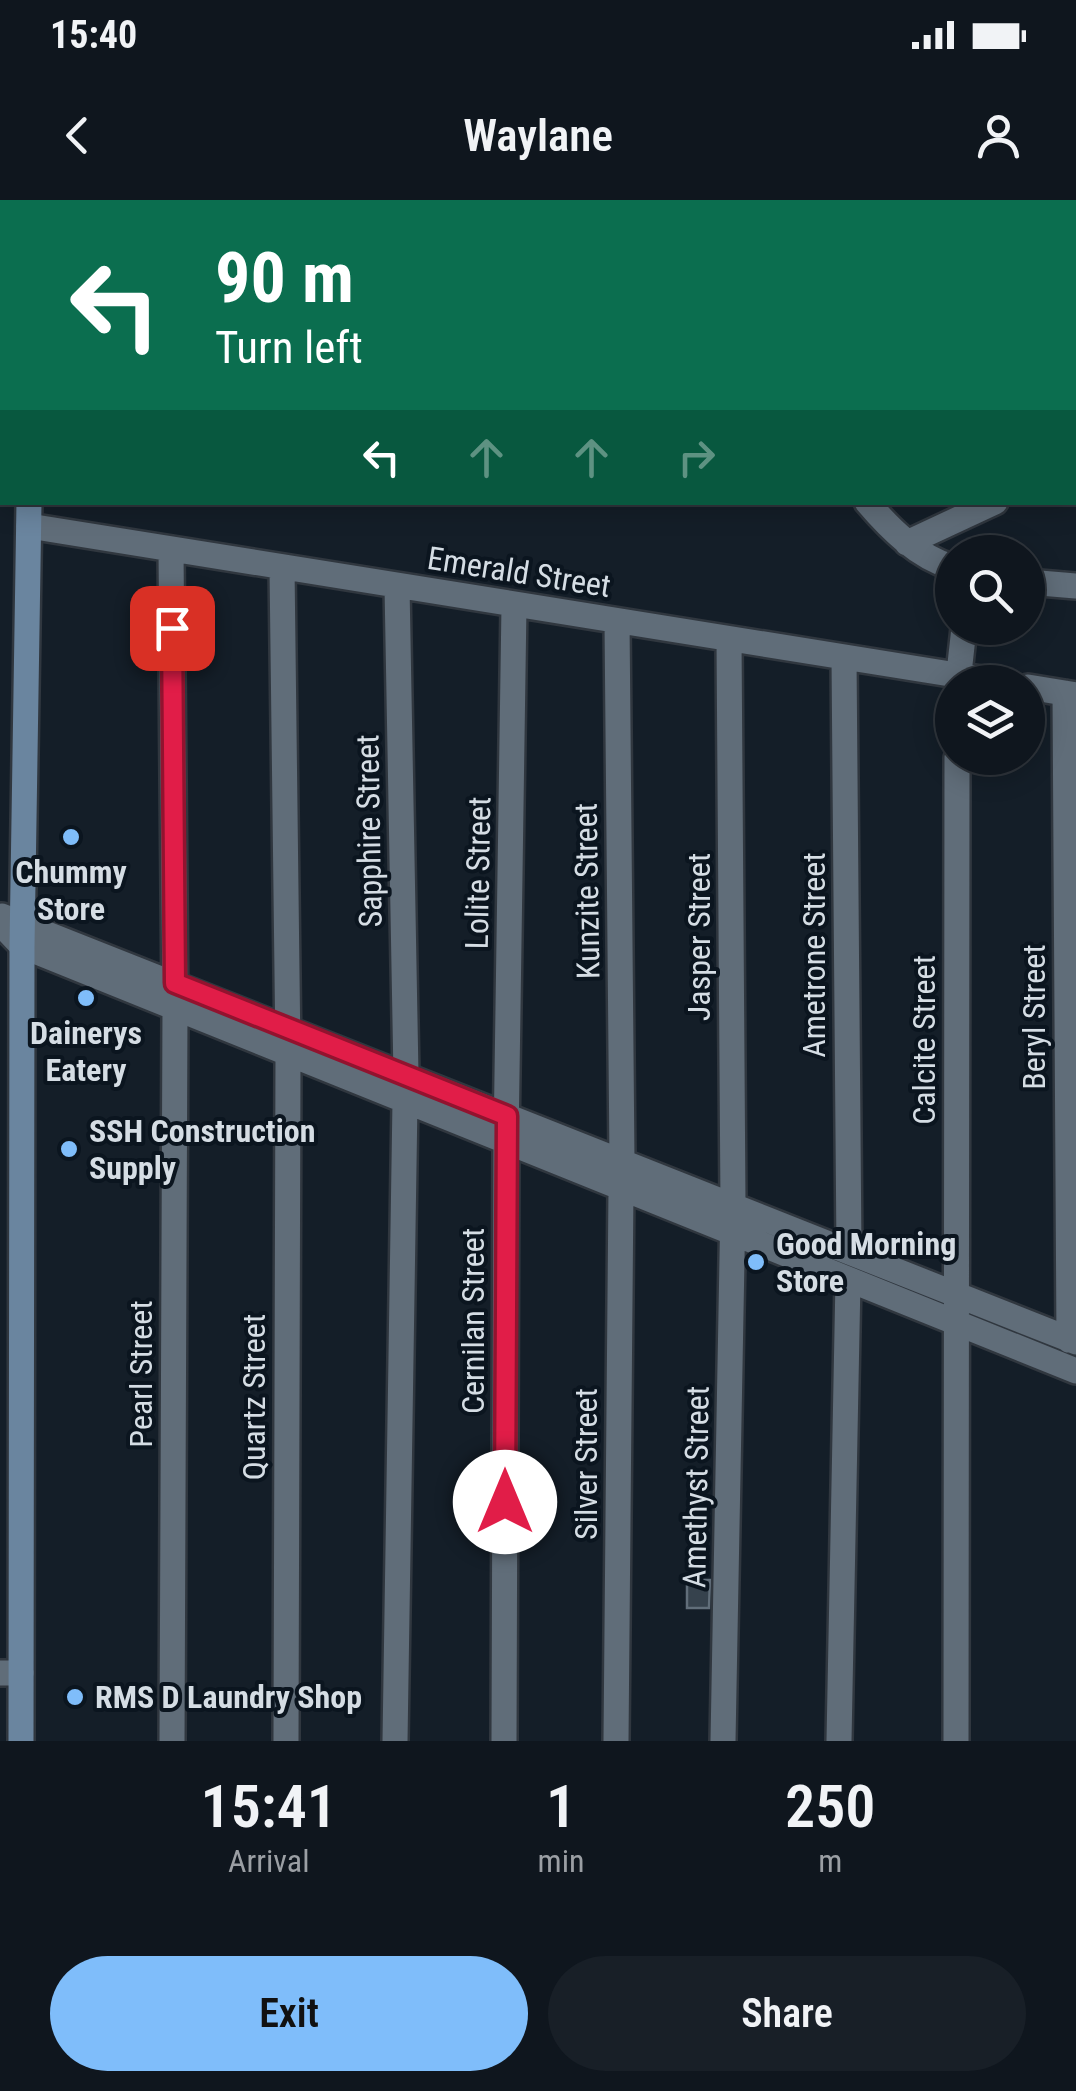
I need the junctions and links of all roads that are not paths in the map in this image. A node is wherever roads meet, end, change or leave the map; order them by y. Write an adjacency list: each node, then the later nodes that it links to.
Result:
1 (870, 505): 4 (street)
2 (988, 505): 4 (street)
3 (28, 514): 5 (street, Emerald Street); 19 (street)
4 (907, 542): 6 (street)
5 (171, 550): 7 (street, Emerald Street); 20 (street, Pearl Street)
6 (935, 561)
7 (282, 567): 9 (street, Emerald Street); 21 (street, Quartz Street)
8 (1045, 583): 10 (street)
9 (398, 586): 11 (street, Emerald Street); 22 (street, Sapphire Street)
10 (1076, 586)
11 (514, 604): 12 (street, Emerald Street); 23 (street, Lolite Street)
12 (617, 621): 13 (street, Emerald Street); 25 (street, Kunzite Street)
13 (729, 639): 14 (street, Emerald Street); 27 (street, Jasper Street)
14 (844, 658): 15 (street, Emerald Street); 29 (street, Ametrone Street)
15 (935, 675)
16 (1045, 690): 17 (street)
17 (1070, 694): 33 (street, Beryl Street)
18 (958, 775): 31 (street, Calcite Street)
19 (11, 927): 20 (street); 35 (street)
20 (175, 996): 21 (street); 37 (street, Pearl Street)
21 (288, 1041): 22 (street); 38 (street, Quartz Street)
22 (405, 1088): 23 (street); 24 (street); 39 (street, Sapphire Street)
23 (507, 1116): 24 (street, Lolite Street); 25 (street)
24 (506, 1142): 26 (street); 40 (street, Cernilan Street)
25 (622, 1161): 27 (street)
26 (621, 1188): 28 (street); 41 (street, Silver Street)
27 (733, 1205): 28 (street, Jasper Street); 29 (street)
28 (733, 1234): 30 (street); 42 (street, Amethyst Street)
29 (849, 1251): 31 (street)
30 (848, 1280): 32 (street); 43 (street)
31 (956, 1294): 32 (street, Calcite Street); 33 (street)
32 (956, 1323): 34 (street); 44 (street, Calcite Street)
33 (1072, 1341)
34 (1076, 1370)
35 (10, 1673): 36 (street)
36 (21, 1741)
37 (172, 1741)
38 (286, 1741)
39 (395, 1741)
40 (504, 1741)
41 (616, 1741)
42 (724, 1741)
43 (840, 1741)
44 (956, 1741)

